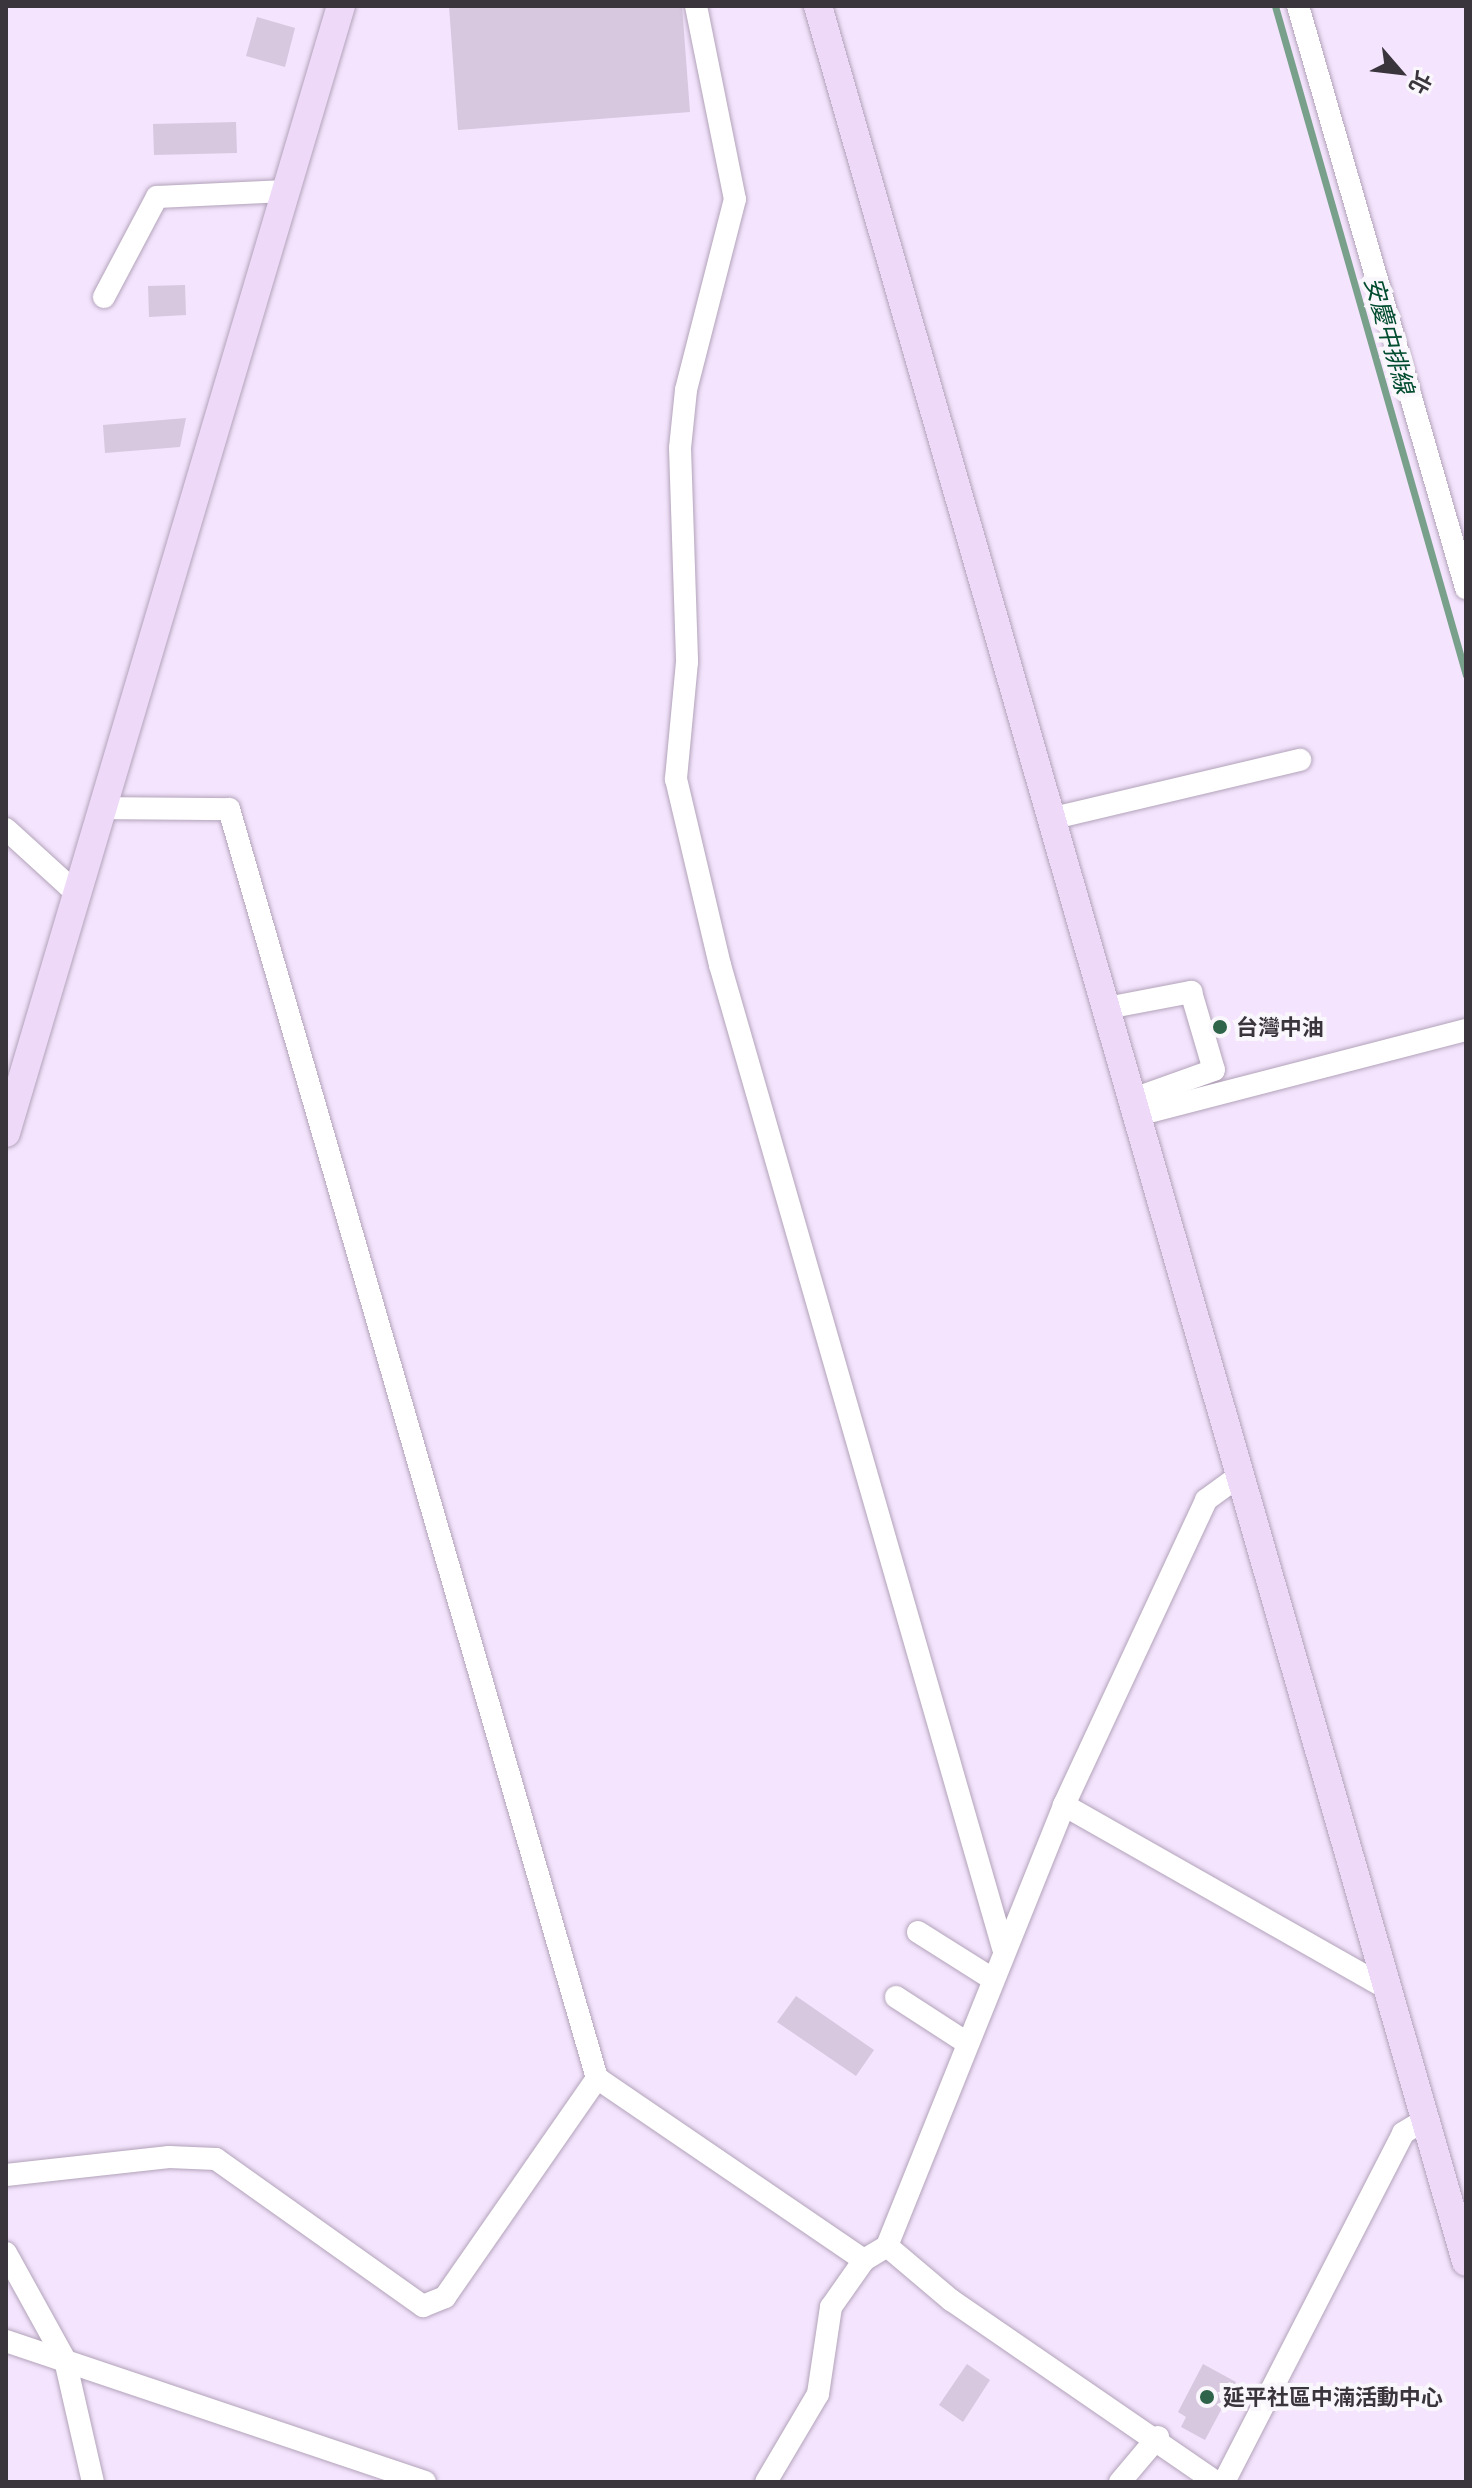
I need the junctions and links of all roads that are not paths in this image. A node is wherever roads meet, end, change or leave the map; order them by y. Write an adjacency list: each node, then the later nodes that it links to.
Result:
1 (341, 6): 5 (main road)
2 (696, 6): 20 (street)
3 (818, 6): 10 (main road)
4 (1298, 6): 7 (street)
5 (286, 191): 6 (street); 9 (main road)
6 (104, 297)
7 (1466, 588)
8 (1300, 760): 10 (street)
9 (102, 808): 12 (main road); 25 (street)
10 (1054, 818): 13 (main road)
11 (6, 829): 12 (street)
12 (75, 892): 16 (main road)
13 (1107, 1008): 15 (main road); 15 (street)
14 (1466, 1030): 15 (street)
15 (1135, 1107): 17 (main road)
16 (6, 1133)
17 (1239, 1476): 18 (street); 22 (main road)
18 (1064, 1805): 20 (street); 22 (street)
19 (918, 1932): 21 (street)
20 (1003, 1948): 21 (street)
21 (991, 1978): 24 (street)
22 (1390, 1990): 26 (main road)
23 (896, 1997): 24 (street)
24 (964, 2041): 28 (street)
25 (597, 2078): 27 (street); 30 (street)
26 (1426, 2119): 31 (main road); 35 (street)
27 (6, 2175)
28 (887, 2246): 30 (street); 34 (street)
29 (6, 2253): 33 (street)
30 (864, 2260): 38 (street)
31 (1466, 2262)
32 (6, 2341): 33 (street)
33 (65, 2360): 36 (street); 37 (street)
34 (1158, 2437): 35 (street); 39 (street)
35 (1213, 2480)
36 (93, 2482)
37 (425, 2482)
38 (766, 2482)
39 (1120, 2482)

